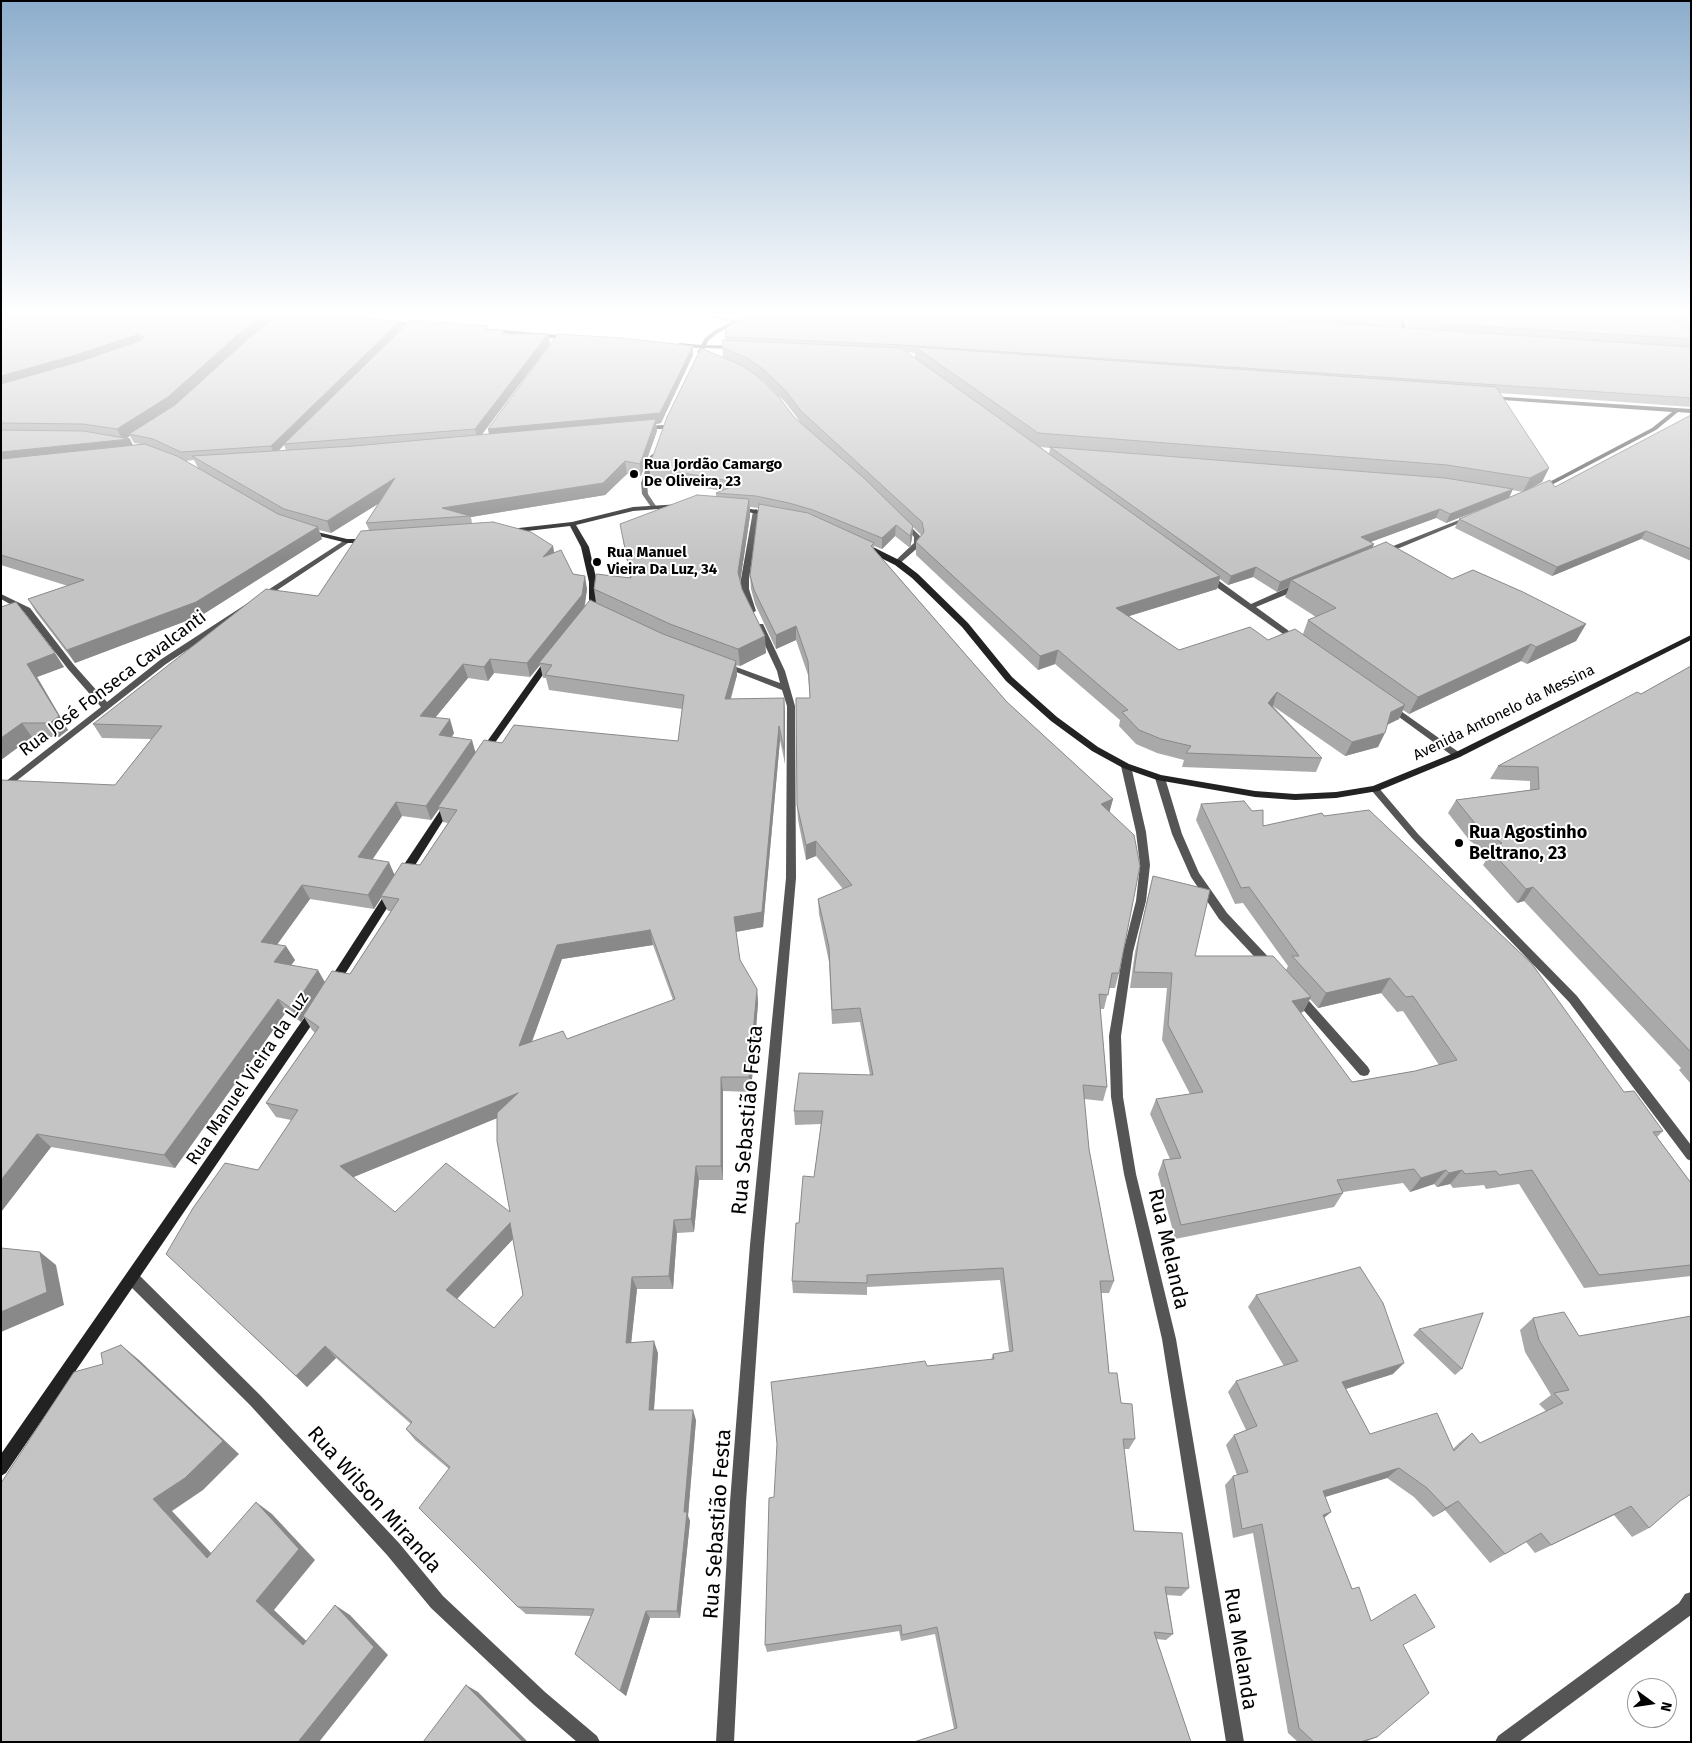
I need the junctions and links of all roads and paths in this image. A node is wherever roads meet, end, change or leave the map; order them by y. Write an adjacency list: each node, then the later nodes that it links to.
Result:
1 (1480, 397): 2 (street)
2 (1677, 410): 3 (street); 7 (street)
3 (1691, 412)
4 (634, 429): 5 (street)
5 (661, 436)
6 (655, 452): 8 (street)
7 (1532, 492)
8 (653, 506): 9 (street); 15 (street)
9 (688, 506)
10 (725, 508): 11 (street)
11 (756, 511): 13 (street); 32 (street, Rua Sebastião Festa)
12 (1481, 513): 21 (street)
13 (780, 516)
14 (901, 519): 22 (street)
15 (572, 524): 17 (street); 27 (street)
16 (303, 530): 18 (street)
17 (498, 532)
18 (347, 541): 19 (street); 34 (street, Rua José Fonseca Cavalcanti)
19 (371, 541)
20 (858, 542): 22 (street, Avenida Antonelo da Messina)
21 (1373, 556)
22 (898, 564): 37 (street, Avenida Antonelo da Messina)
23 (1204, 575): 26 (street)
24 (1305, 584): 26 (street)
25 (1, 596): 34 (street)
26 (1250, 608): 29 (street)
27 (580, 622)
28 (1691, 637): 35 (street, Avenida Antonelo da Messina)
29 (1303, 644)
30 (555, 653): 36 (street)
31 (716, 663): 32 (street)
32 (785, 688): 48 (street, Rua Sebastião Festa)
33 (1384, 703): 35 (street)
34 (106, 706): 40 (street, Rua José Fonseca Cavalcanti)
35 (1457, 755): 39 (street, Avenida Antonelo da Messina)
36 (478, 761)
37 (1126, 766): 38 (street, Avenida Antonelo da Messina); 49 (street, Rua Melanda)
38 (1160, 778): 39 (street, Avenida Antonelo da Messina); 42 (street)
39 (1374, 789): 43 (street)
40 (1, 790)
41 (456, 792): 44 (street, Rua Manuel Vieira da Luz)
42 (1364, 1071)
43 (1691, 1155)
44 (133, 1279): 45 (street, Rua Manuel Vieira da Luz); 47 (street, Rua Wilson Miranda)
45 (1, 1468)
46 (1691, 1600): 50 (street)
47 (591, 1742)
48 (725, 1742)
49 (1235, 1742)
50 (1504, 1742)

